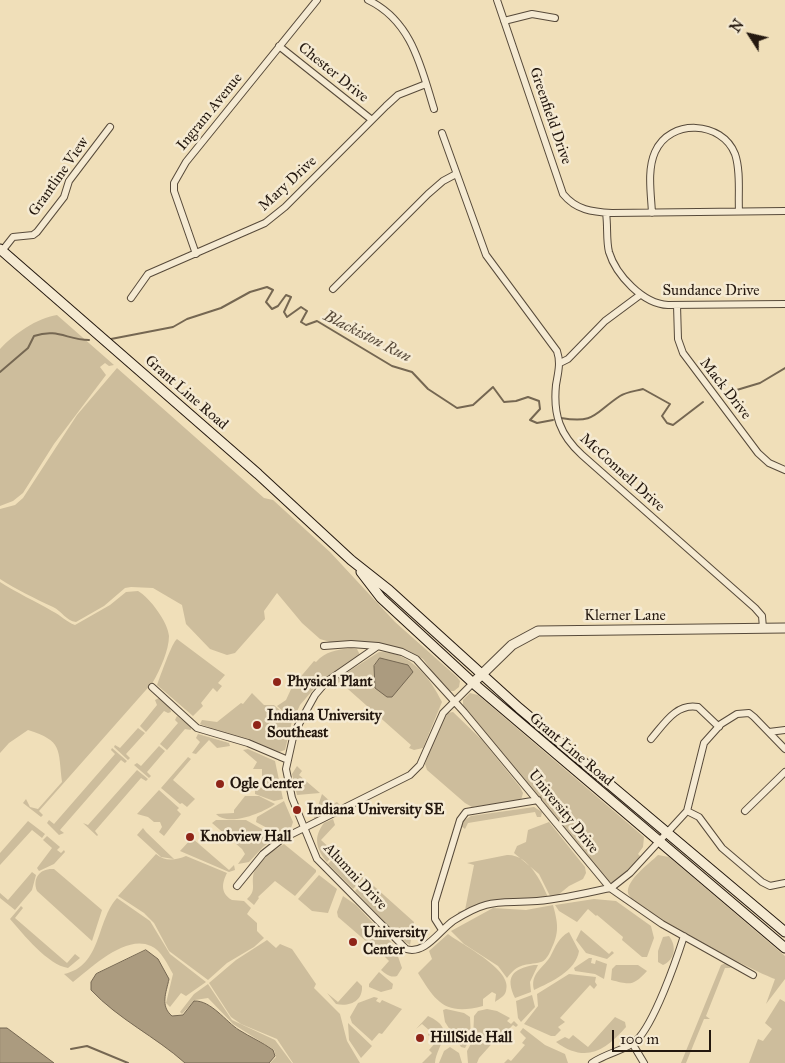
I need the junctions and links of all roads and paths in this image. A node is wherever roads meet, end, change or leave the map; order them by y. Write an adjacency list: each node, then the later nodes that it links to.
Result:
1 (316, 0): 6 (street, Ingram Avenue)
2 (368, 0): 7 (street)
3 (497, 0): 5 (street, Greenfield Drive)
4 (555, 18): 5 (street)
5 (504, 21): 15 (street, Greenfield Drive)
6 (279, 46): 9 (street, Chester Drive); 18 (street, Ingram Avenue)
7 (426, 84): 8 (street); 9 (street, Mary Drive)
8 (434, 109)
9 (372, 120): 18 (street, Mary Drive)
10 (110, 126): 17 (street, Grantline View)
11 (442, 133): 12 (street, McConnell Drive)
12 (456, 174): 19 (street); 24 (street, McConnell Drive)
13 (739, 211): 14 (street, Greenfield Drive); 16 (street, Greenfield Drive); 16 (street)
14 (785, 211)
15 (606, 213): 16 (street, Greenfield Drive); 20 (street)
16 (652, 213)
17 (1, 250): 26 (main road, Grant Line Road)
18 (196, 254): 21 (street, Mary Drive)
19 (333, 289)
20 (640, 295): 23 (street, Sundance Drive); 24 (street)
21 (131, 298)
22 (785, 304): 23 (street, Sundance Drive)
23 (677, 305): 25 (street, Mack Drive)
24 (560, 363): 27 (street, McConnell Drive)
25 (785, 470)
26 (351, 560): 31 (main road, Grant Line Road); 32 (main road, Grant Line Road)
27 (763, 628): 28 (main road, Klerner Lane); 31 (main road, Klerner Lane)
28 (785, 628)
29 (324, 646): 30 (street, University Drive)
30 (378, 646): 34 (street, University Drive); 40 (street, Alumni Drive)
31 (481, 674): 32 (main road, Klerner Lane); 46 (main road, Grant Line Road)
32 (473, 684): 34 (street); 47 (main road, Grant Line Road)
33 (152, 686): 40 (street)
34 (454, 702): 42 (street, University Drive); 45 (street)
35 (719, 726): 37 (street); 38 (street); 43 (street)
36 (785, 730): 37 (street)
37 (769, 732): 39 (street)
38 (651, 739)
39 (785, 749)
40 (288, 760): 45 (street, Alumni Drive)
41 (785, 772): 44 (street)
42 (538, 800): 50 (street, University Drive); 51 (street)
43 (687, 811): 46 (street); 48 (street)
44 (745, 811)
45 (305, 827): 49 (street); 51 (street, Alumni Drive)
46 (668, 833): 47 (street); 52 (main road, Grant Line Road)
47 (658, 841): 50 (street); 54 (main road, Grant Line Road)
48 (785, 883)
49 (238, 886)
50 (610, 888): 51 (street, Alumni Drive); 53 (street, University Drive)
51 (442, 930)
52 (785, 932)
53 (684, 936): 55 (street, University Drive); 56 (street)
54 (785, 948)
55 (751, 973)
56 (632, 1043): 57 (street); 58 (street)
57 (592, 1063)
58 (644, 1063)

